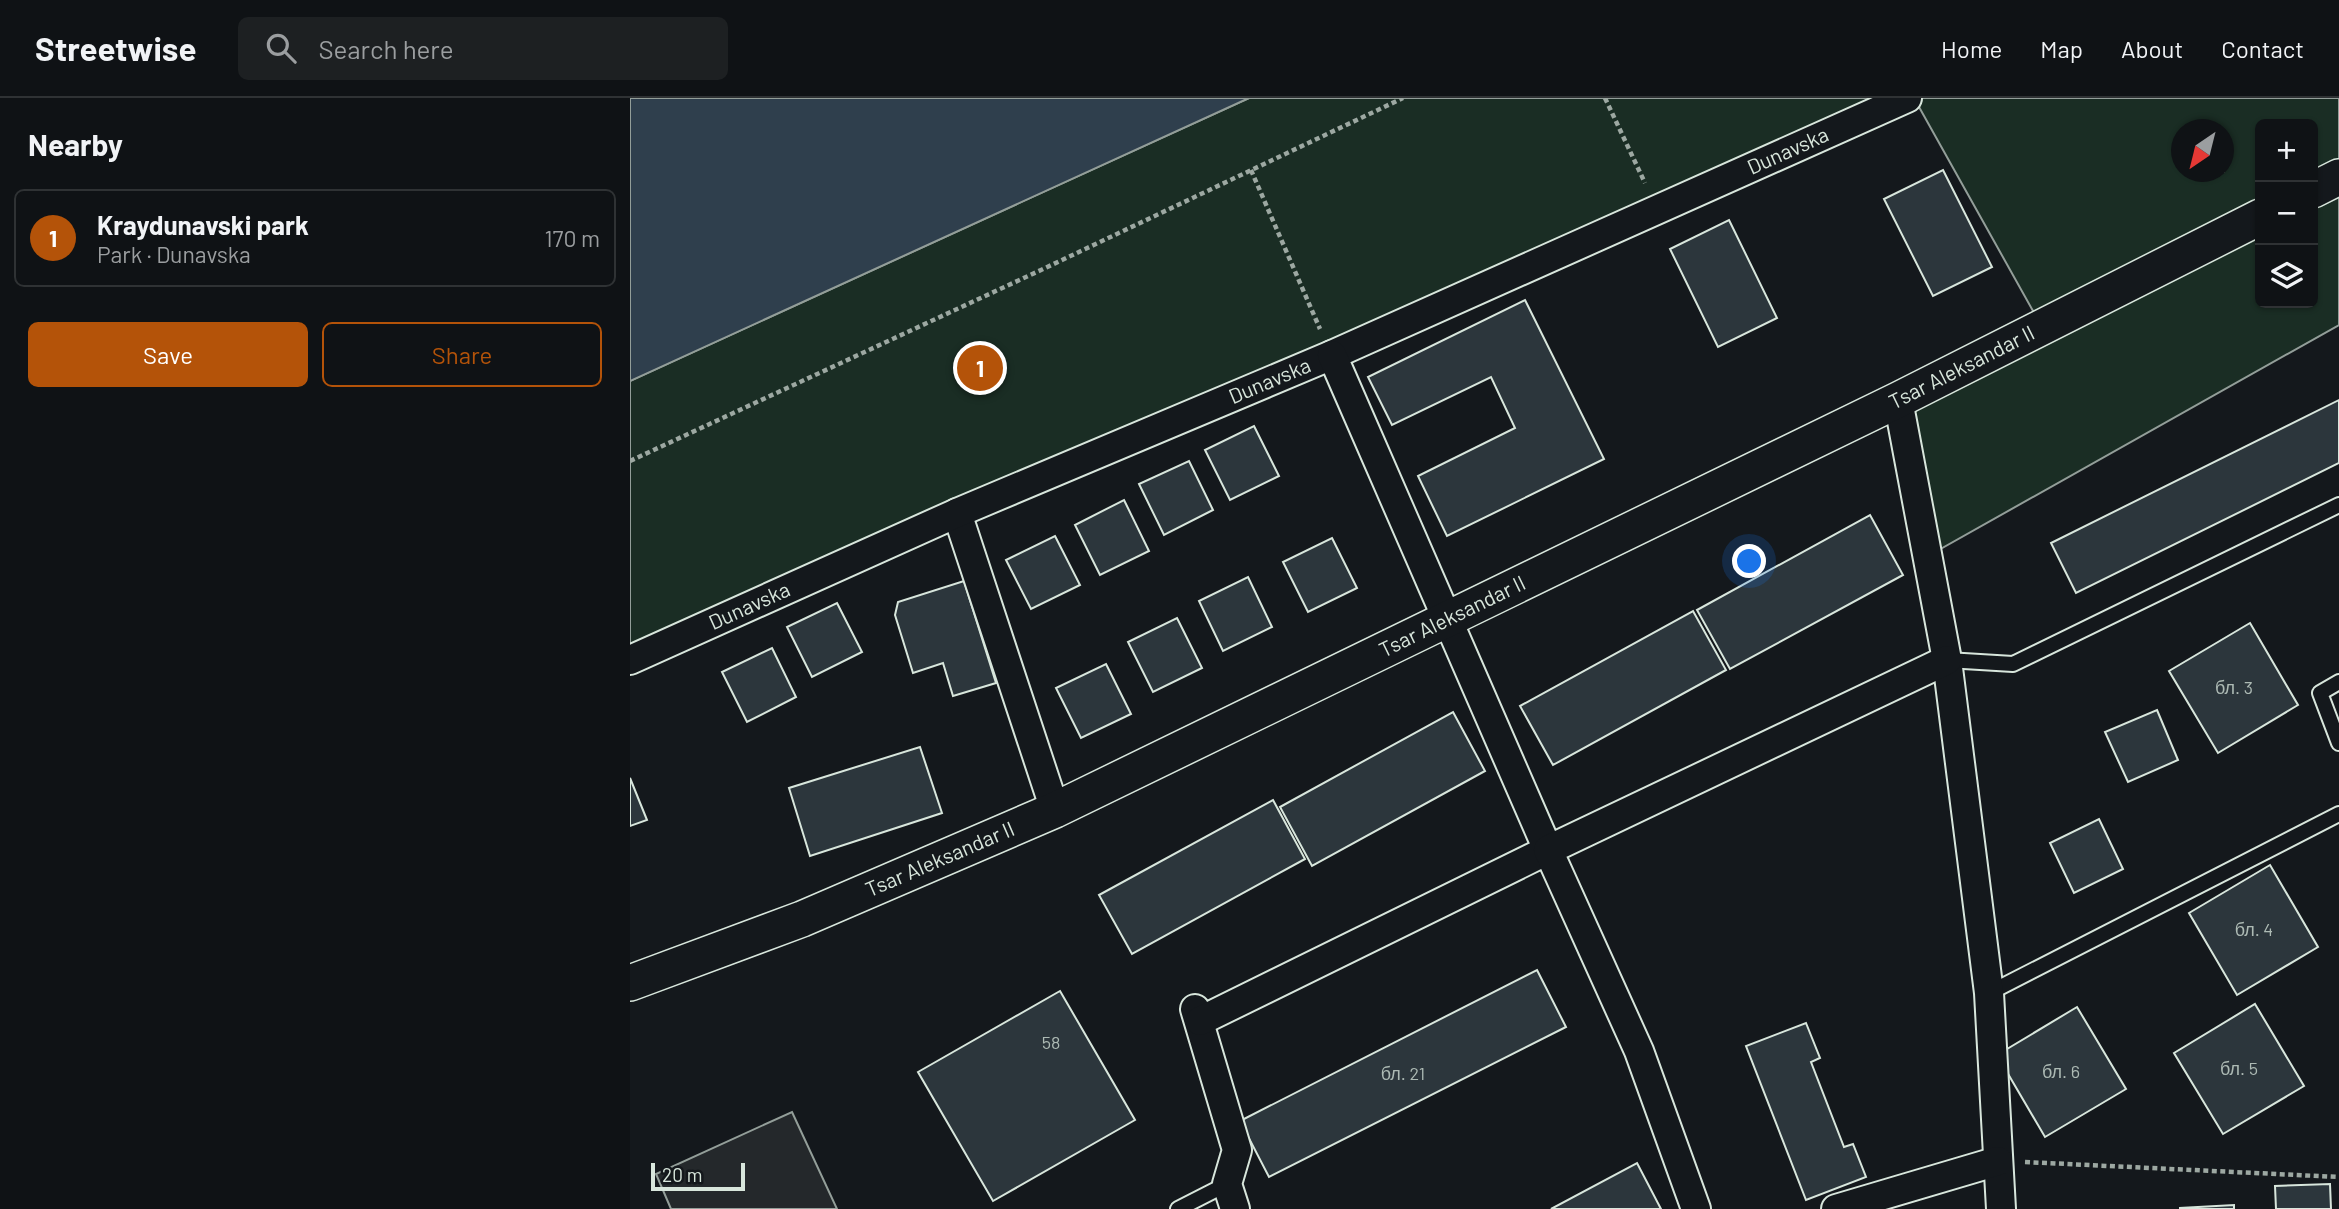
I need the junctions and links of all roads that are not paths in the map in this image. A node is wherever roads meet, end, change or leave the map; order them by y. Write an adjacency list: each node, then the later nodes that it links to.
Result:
1 (1907, 98): 5 (street, Dunavska)
2 (2339, 177): 3 (street)
3 (2318, 188)
4 (2255, 220): 6 (street, Tsar Aleksandar II)
5 (1332, 355): 8 (street, Dunavska); 9 (street)
6 (1898, 400): 9 (street, Tsar Aleksandar II); 11 (street)
7 (2339, 505): 11 (lane)
8 (957, 513): 10 (street, Dunavska); 14 (street)
9 (1446, 619): 14 (street, Tsar Aleksandar II); 16 (street)
10 (630, 660)
11 (1947, 660): 16 (street); 18 (street)
12 (2339, 682): 13 (lane)
13 (2339, 743)
14 (1055, 810): 17 (street, Tsar Aleksandar II)
15 (2339, 814): 18 (lane)
16 (1548, 850): 20 (street); 22 (street)
17 (630, 983)
18 (1989, 993): 19 (street)
19 (1998, 1161): 23 (street); 24 (street)
20 (1231, 1197): 21 (lane)
21 (1178, 1209)
22 (1696, 1209)
23 (1836, 1209)
24 (2001, 1209)

